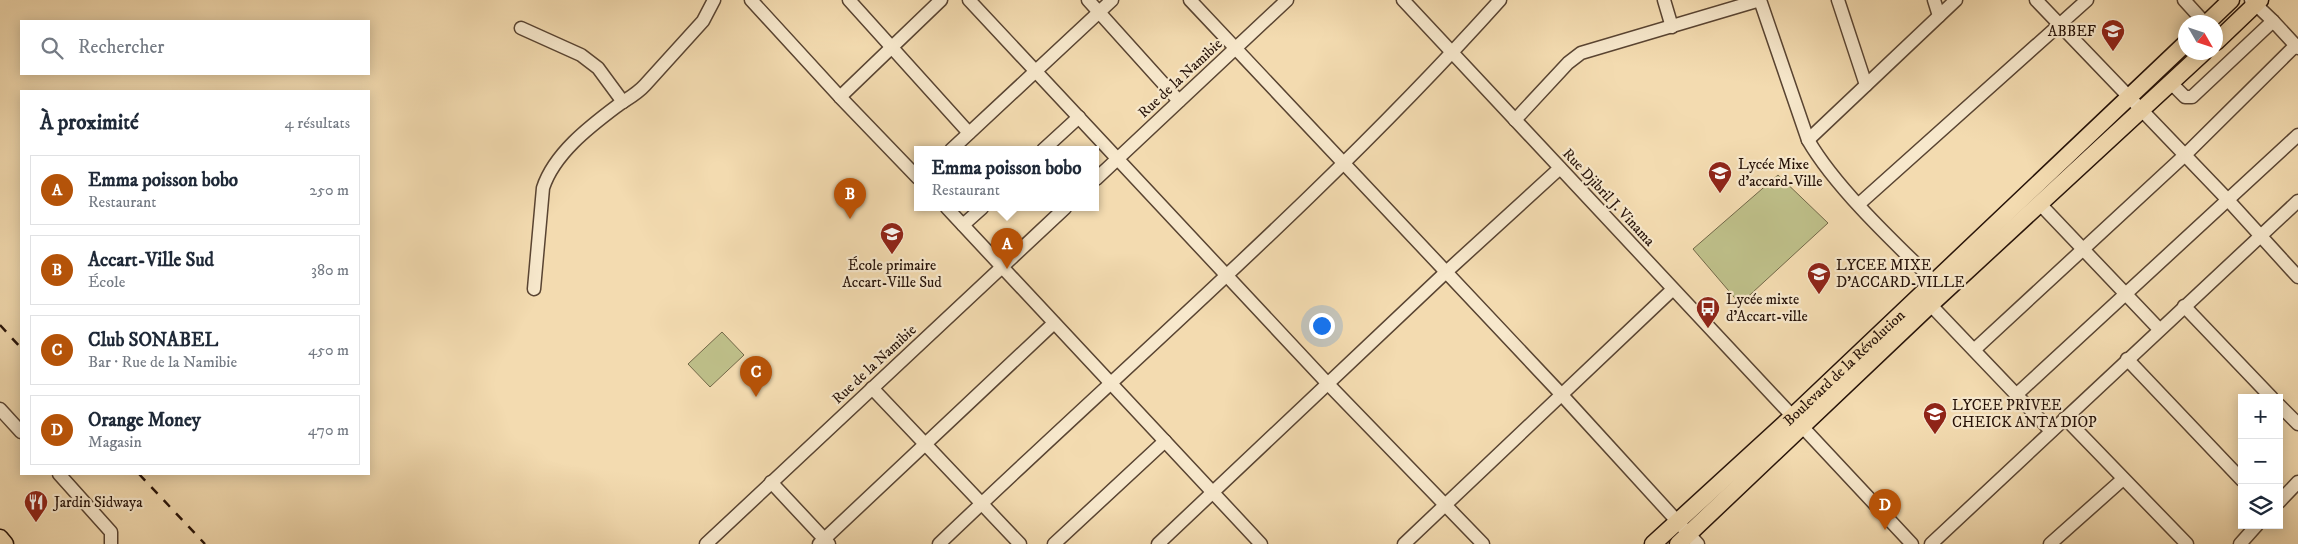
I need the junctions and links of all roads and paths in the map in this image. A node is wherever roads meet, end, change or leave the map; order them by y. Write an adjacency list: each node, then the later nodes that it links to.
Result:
1 (714, 0): 43 (street)
2 (751, 0): 40 (street)
3 (849, 0): 31 (street)
4 (941, 0): 31 (street)
5 (969, 0): 37 (street)
6 (1088, 0): 22 (street)
7 (1112, 0): 22 (street)
8 (1190, 0): 33 (street)
9 (1287, 0): 33 (street, Rue de la Namibie)
10 (1403, 0): 35 (street, Rue Djibril J. Vinama)
11 (1500, 0): 35 (street)
12 (1664, 0): 28 (street)
13 (1760, 0): 28 (street); 49 (street)
14 (1838, 0): 39 (street)
15 (1934, 0): 25 (street)
16 (1956, 0): 25 (street)
17 (2036, 0): 27 (street)
18 (2087, 0): 27 (street)
19 (2184, 0): 23 (street)
20 (2231, 0): 24 (main road)
21 (2256, 1): 26 (street); 30 (main road)
22 (1099, 12): 37 (street); 42 (street)
23 (2199, 15)
24 (2214, 15)
25 (1939, 16): 39 (street)
26 (2273, 21): 32 (street); 38 (street)
27 (2060, 25): 41 (street); 60 (street)
28 (1672, 27): 46 (street)
29 (521, 28): 43 (street)
30 (2223, 35)
31 (892, 47): 40 (street); 47 (street)
32 (2297, 47): 52 (street)
33 (1235, 49): 42 (street, Rue de la Namibie); 54 (street)
34 (2178, 50): 41 (main road, Boulevard de la Révolution)
35 (1453, 53): 46 (street, Rue Djibril J. Vinama); 54 (street)
36 (2195, 60): 38 (main road, Boulevard de la Révolution)
37 (1036, 71): 45 (street); 47 (street)
38 (2171, 83): 44 (main road, Boulevard de la Révolution)
39 (1866, 85): 49 (street)
40 (840, 97): 56 (street)
41 (2128, 97): 44 (street); 72 (main road, Boulevard de la Révolution)
42 (1179, 101): 53 (street, Rue de la Namibie)
43 (623, 102): 73 (street)
44 (2141, 111): 52 (street); 61 (main road, Boulevard de la Révolution)
45 (1080, 117): 51 (street); 53 (street)
46 (1515, 120): 55 (street, Rue Djibril J. Vinama)
47 (969, 133): 50 (street)
48 (2298, 136): 58 (street)
49 (1808, 140): 60 (street)
50 (955, 146)
51 (1048, 146)
52 (2185, 155): 58 (street); 67 (street)
53 (1117, 159): 57 (street, Rue de la Namibie); 70 (street)
54 (1343, 164): 69 (street); 70 (street)
55 (1560, 168): 69 (street); 74 (street, Rue Djibril J. Vinama)
56 (914, 174)
57 (1099, 176)
58 (2228, 200): 66 (street); 75 (street)
59 (2298, 201): 66 (street)
60 (1859, 204): 72 (street)
61 (2040, 204): 67 (street); 72 (main road, Boulevard de la Révolution)
62 (950, 211): 65 (street)
63 (979, 211): 65 (street)
64 (1062, 211): 68 (street, Rue de la Namibie)
65 (963, 225): 68 (street)
66 (2261, 236): 71 (street); 77 (street)
67 (2083, 248): 75 (street); 80 (street)
68 (1001, 267): 78 (street); 84 (street, Rue de la Namibie)
69 (1445, 273): 83 (street); 85 (street)
70 (1227, 276): 82 (street); 83 (street)
71 (2298, 277)
72 (1939, 286): 76 (main road, Boulevard de la Révolution)
73 (534, 289)
74 (1672, 290): 85 (street); 91 (street, Rue Djibril J. Vinama)
75 (2126, 292): 79 (street); 87 (street)
76 (1925, 299): 80 (street); 91 (main road, Boulevard de la Révolution)
77 (2184, 306): 79 (street); 86 (street)
78 (1054, 324): 82 (street); 96 (street)
79 (2160, 329): 81 (street)
80 (1974, 350): 87 (street)
81 (2127, 359): 90 (street); 98 (street)
82 (1110, 383): 95 (street); 104 (street)
83 (1329, 385): 102 (street); 105 (street)
84 (872, 388): 96 (street); 100 (street, Rue de la Namibie)
85 (1561, 394): 105 (street); 106 (street)
86 (2268, 394)
87 (2016, 395): 94 (street)
88 (0, 409): 93 (street)
89 (2283, 409): 92 (street)
90 (2065, 418): 94 (street); 99 (street)
91 (1798, 421): 106 (main road, Boulevard de la Révolution); 109 (main road, Boulevard de la Révolution); 122 (street, Rue Djibril J. Vinama)
92 (2298, 424)
93 (20, 431)
94 (2051, 431): 123 (street)
95 (1165, 441): 102 (street); 116 (street)
96 (926, 444): 104 (street); 110 (street)
97 (60, 475): 112 (street)
98 (2238, 476)
99 (2123, 479): 124 (street); 125 (street)
100 (772, 482): 110 (street); 113 (street, Rue de la Namibie)
101 (2298, 482): 103 (street)
102 (1213, 493): 117 (street); 118 (street)
103 (2283, 498)
104 (982, 502): 114 (street); 115 (street)
105 (1444, 505): 119 (street); 120 (street)
106 (1677, 522): 109 (street); 121 (main road, Boulevard de la Révolution)
107 (2254, 529): 126 (street)
108 (0, 538): 111 (main road)
109 (1688, 541)
110 (824, 542)
111 (5, 544)
112 (111, 544)
113 (706, 544)
114 (939, 544)
115 (1020, 544)
116 (1054, 544)
117 (1158, 544)
118 (1261, 544)
119 (1404, 544)
120 (1483, 544)
121 (1653, 544)
122 (1912, 544)
123 (1931, 544)
124 (2052, 544)
125 (2187, 544)
126 (2240, 544)

